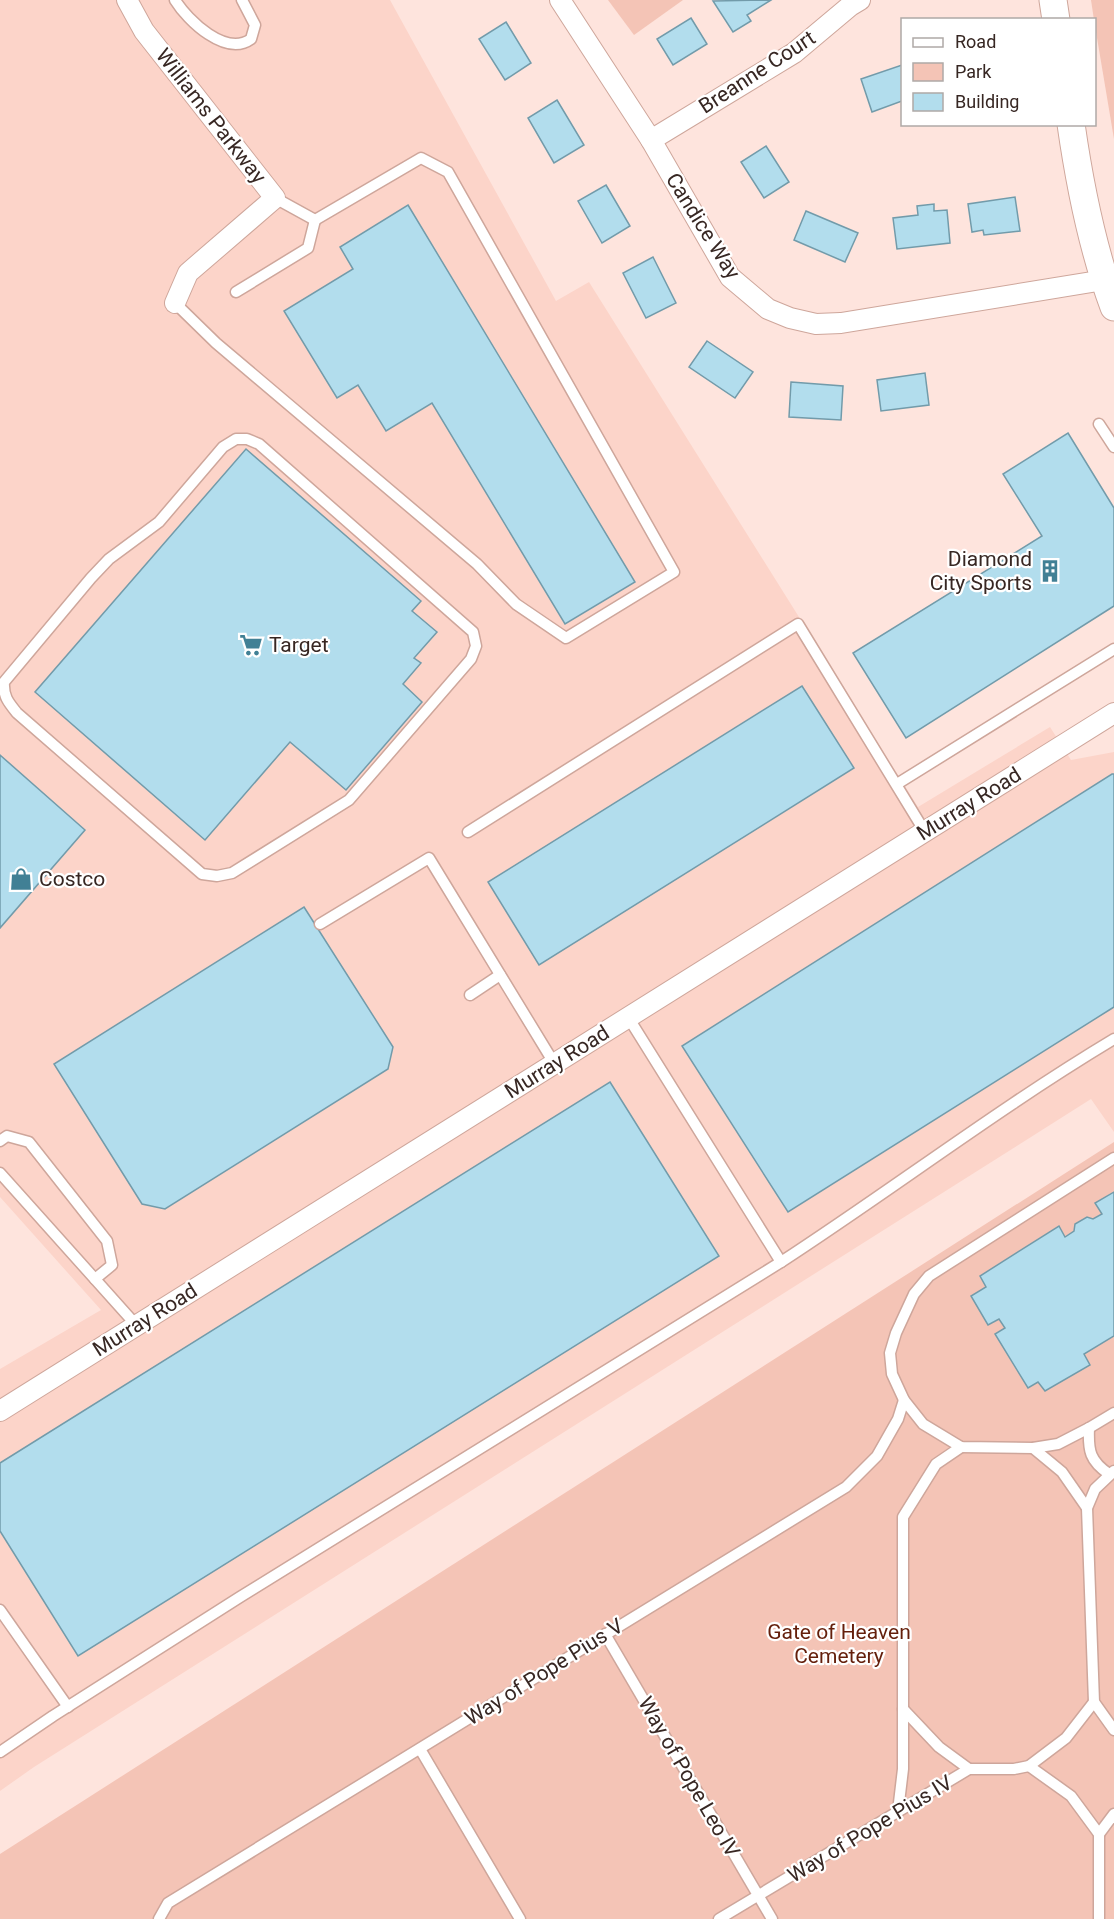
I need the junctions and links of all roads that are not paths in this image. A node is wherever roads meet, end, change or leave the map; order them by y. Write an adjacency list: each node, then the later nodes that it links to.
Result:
1 (127, 0): 10 (street, Williams Parkway)
2 (175, 0): 3 (lane)
3 (242, 0)
4 (560, 0): 9 (street, Candice Way)
5 (860, 0): 9 (street, Breanne Court)
6 (1053, 0): 7 (main road)
7 (1056, 18)
8 (1071, 126): 12 (main road)
9 (651, 140): 12 (street, Candice Way)
10 (275, 198): 11 (lane); 14 (street, Williams Parkway)
11 (315, 220): 13 (lane); 14 (lane)
12 (1104, 280): 15 (main road)
13 (236, 292)
14 (175, 303)
15 (1114, 307)
16 (1099, 424): 17 (lane)
17 (1114, 447)
18 (1114, 649): 21 (lane)
19 (2, 681): 19 (lane)
20 (1114, 713): 23 (street, Murray Road)
21 (897, 784): 22 (lane); 23 (lane)
22 (468, 832)
23 (925, 832): 27 (street, Murray Road)
24 (320, 924): 25 (lane)
25 (500, 975): 26 (lane); 29 (lane)
26 (470, 994)
27 (628, 1017): 29 (street, Murray Road); 33 (lane)
28 (1114, 1040): 33 (lane)
29 (554, 1063): 35 (street, Murray Road)
30 (0, 1141): 34 (lane)
31 (1114, 1158): 36 (lane)
32 (0, 1173): 34 (lane)
33 (781, 1262): 47 (lane)
34 (95, 1279): 35 (lane)
35 (137, 1326): 37 (street, Murray Road)
36 (904, 1400): 40 (lane); 45 (lane, Way of Pope Pius V)
37 (0, 1412)
38 (1114, 1413): 39 (lane)
39 (1089, 1428): 41 (lane); 42 (lane)
40 (961, 1447): 41 (lane); 48 (lane)
41 (1033, 1448): 43 (lane)
42 (1112, 1473): 43 (lane)
43 (1087, 1508): 46 (lane)
44 (0, 1610): 47 (lane)
45 (605, 1634): 50 (lane, Way of Pope Pius V); 57 (lane, Way of Pope Leo IV)
46 (1094, 1702): 49 (lane); 52 (lane)
47 (68, 1707): 51 (lane)
48 (903, 1709): 53 (lane); 54 (lane)
49 (1114, 1731)
50 (420, 1749): 58 (lane, Way of Pope Pius V); 59 (lane)
51 (0, 1752)
52 (1029, 1766): 53 (lane, Way of Pope Pius IV); 56 (lane)
53 (969, 1769): 54 (lane, Way of Pope Pius IV)
54 (898, 1810): 57 (lane, Way of Pope Pius IV)
55 (1114, 1814): 56 (lane)
56 (1099, 1834): 62 (lane)
57 (758, 1895): 60 (lane, Way of Pope Pius IV); 61 (lane, Way of Pope Leo IV)
58 (159, 1919)
59 (520, 1919)
60 (719, 1919)
61 (772, 1919)
62 (1099, 1919)

